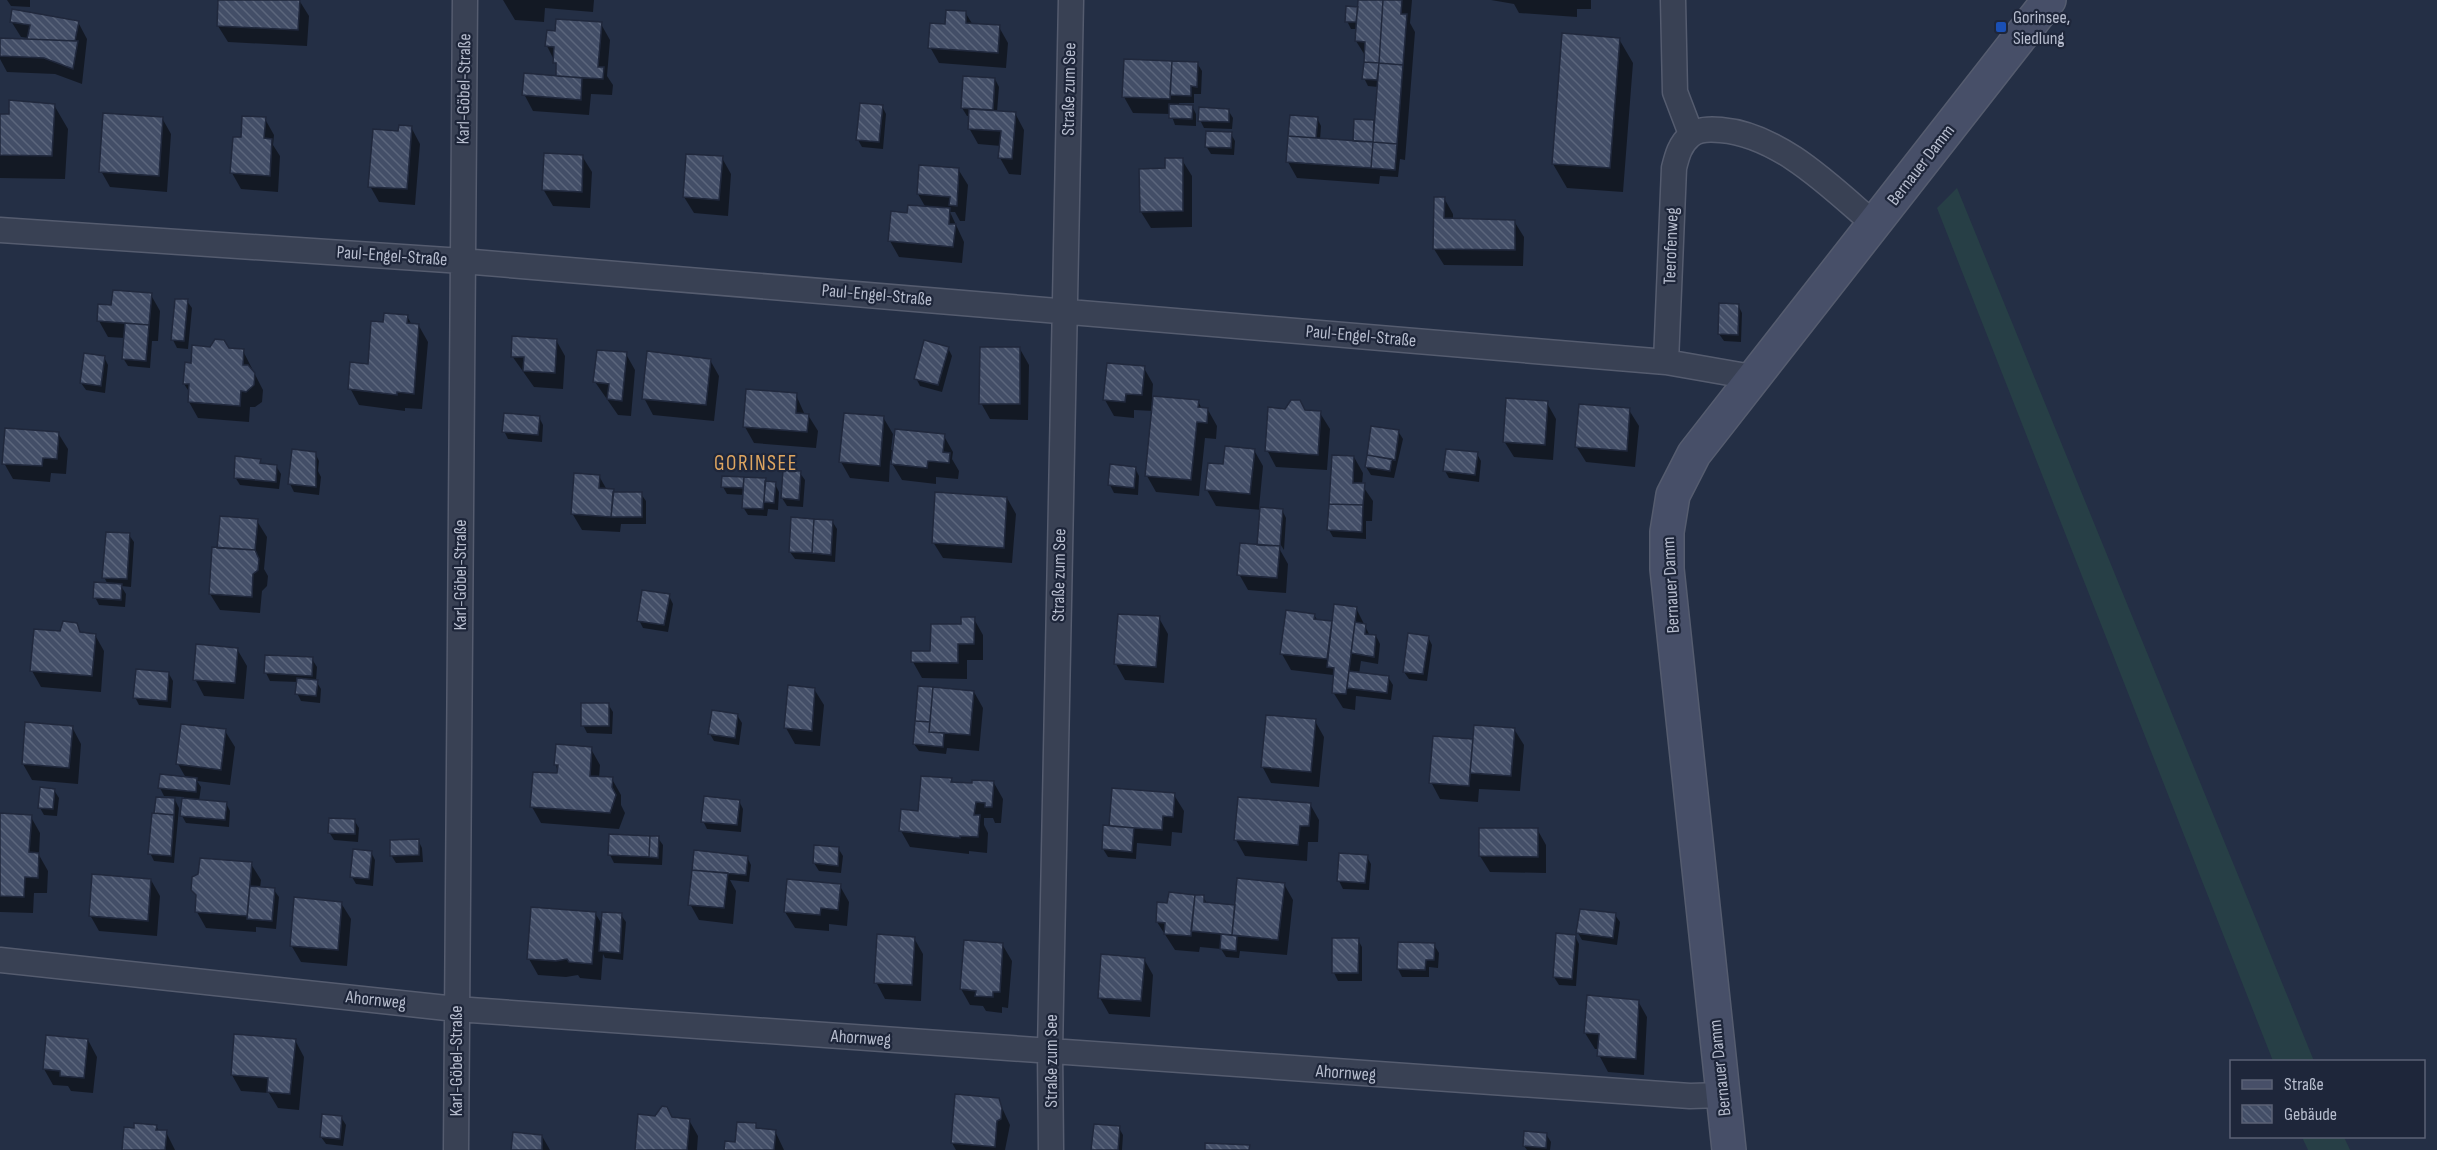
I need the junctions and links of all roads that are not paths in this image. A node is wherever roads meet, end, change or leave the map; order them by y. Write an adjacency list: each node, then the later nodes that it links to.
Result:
1 (465, 0): 8 (street, Karl-Göbel-Straße)
2 (1071, 0): 9 (street, Straße zum See)
3 (1672, 0): 5 (street)
4 (2049, 0): 6 (main road, Bernauer Damm)
5 (1691, 134): 6 (street); 10 (street, Teerofenweg)
6 (1875, 225): 11 (main road, Bernauer Damm)
7 (0, 230): 8 (street, Paul-Engel-Straße)
8 (462, 261): 9 (street, Paul-Engel-Straße); 13 (street, Karl-Göbel-Straße)
9 (1065, 310): 10 (street, Paul-Engel-Straße); 14 (street, Straße zum See)
10 (1666, 362): 11 (street, Paul-Engel-Straße)
11 (1752, 377): 15 (main road, Bernauer Damm)
12 (0, 960): 13 (street, Ahornweg)
13 (456, 1009): 14 (street, Ahornweg); 16 (street, Karl-Göbel-Straße)
14 (1050, 1051): 15 (street, Ahornweg); 17 (street, Straße zum See)
15 (1723, 1095): 18 (main road, Bernauer Damm)
16 (456, 1150)
17 (1051, 1150)
18 (1729, 1150)

